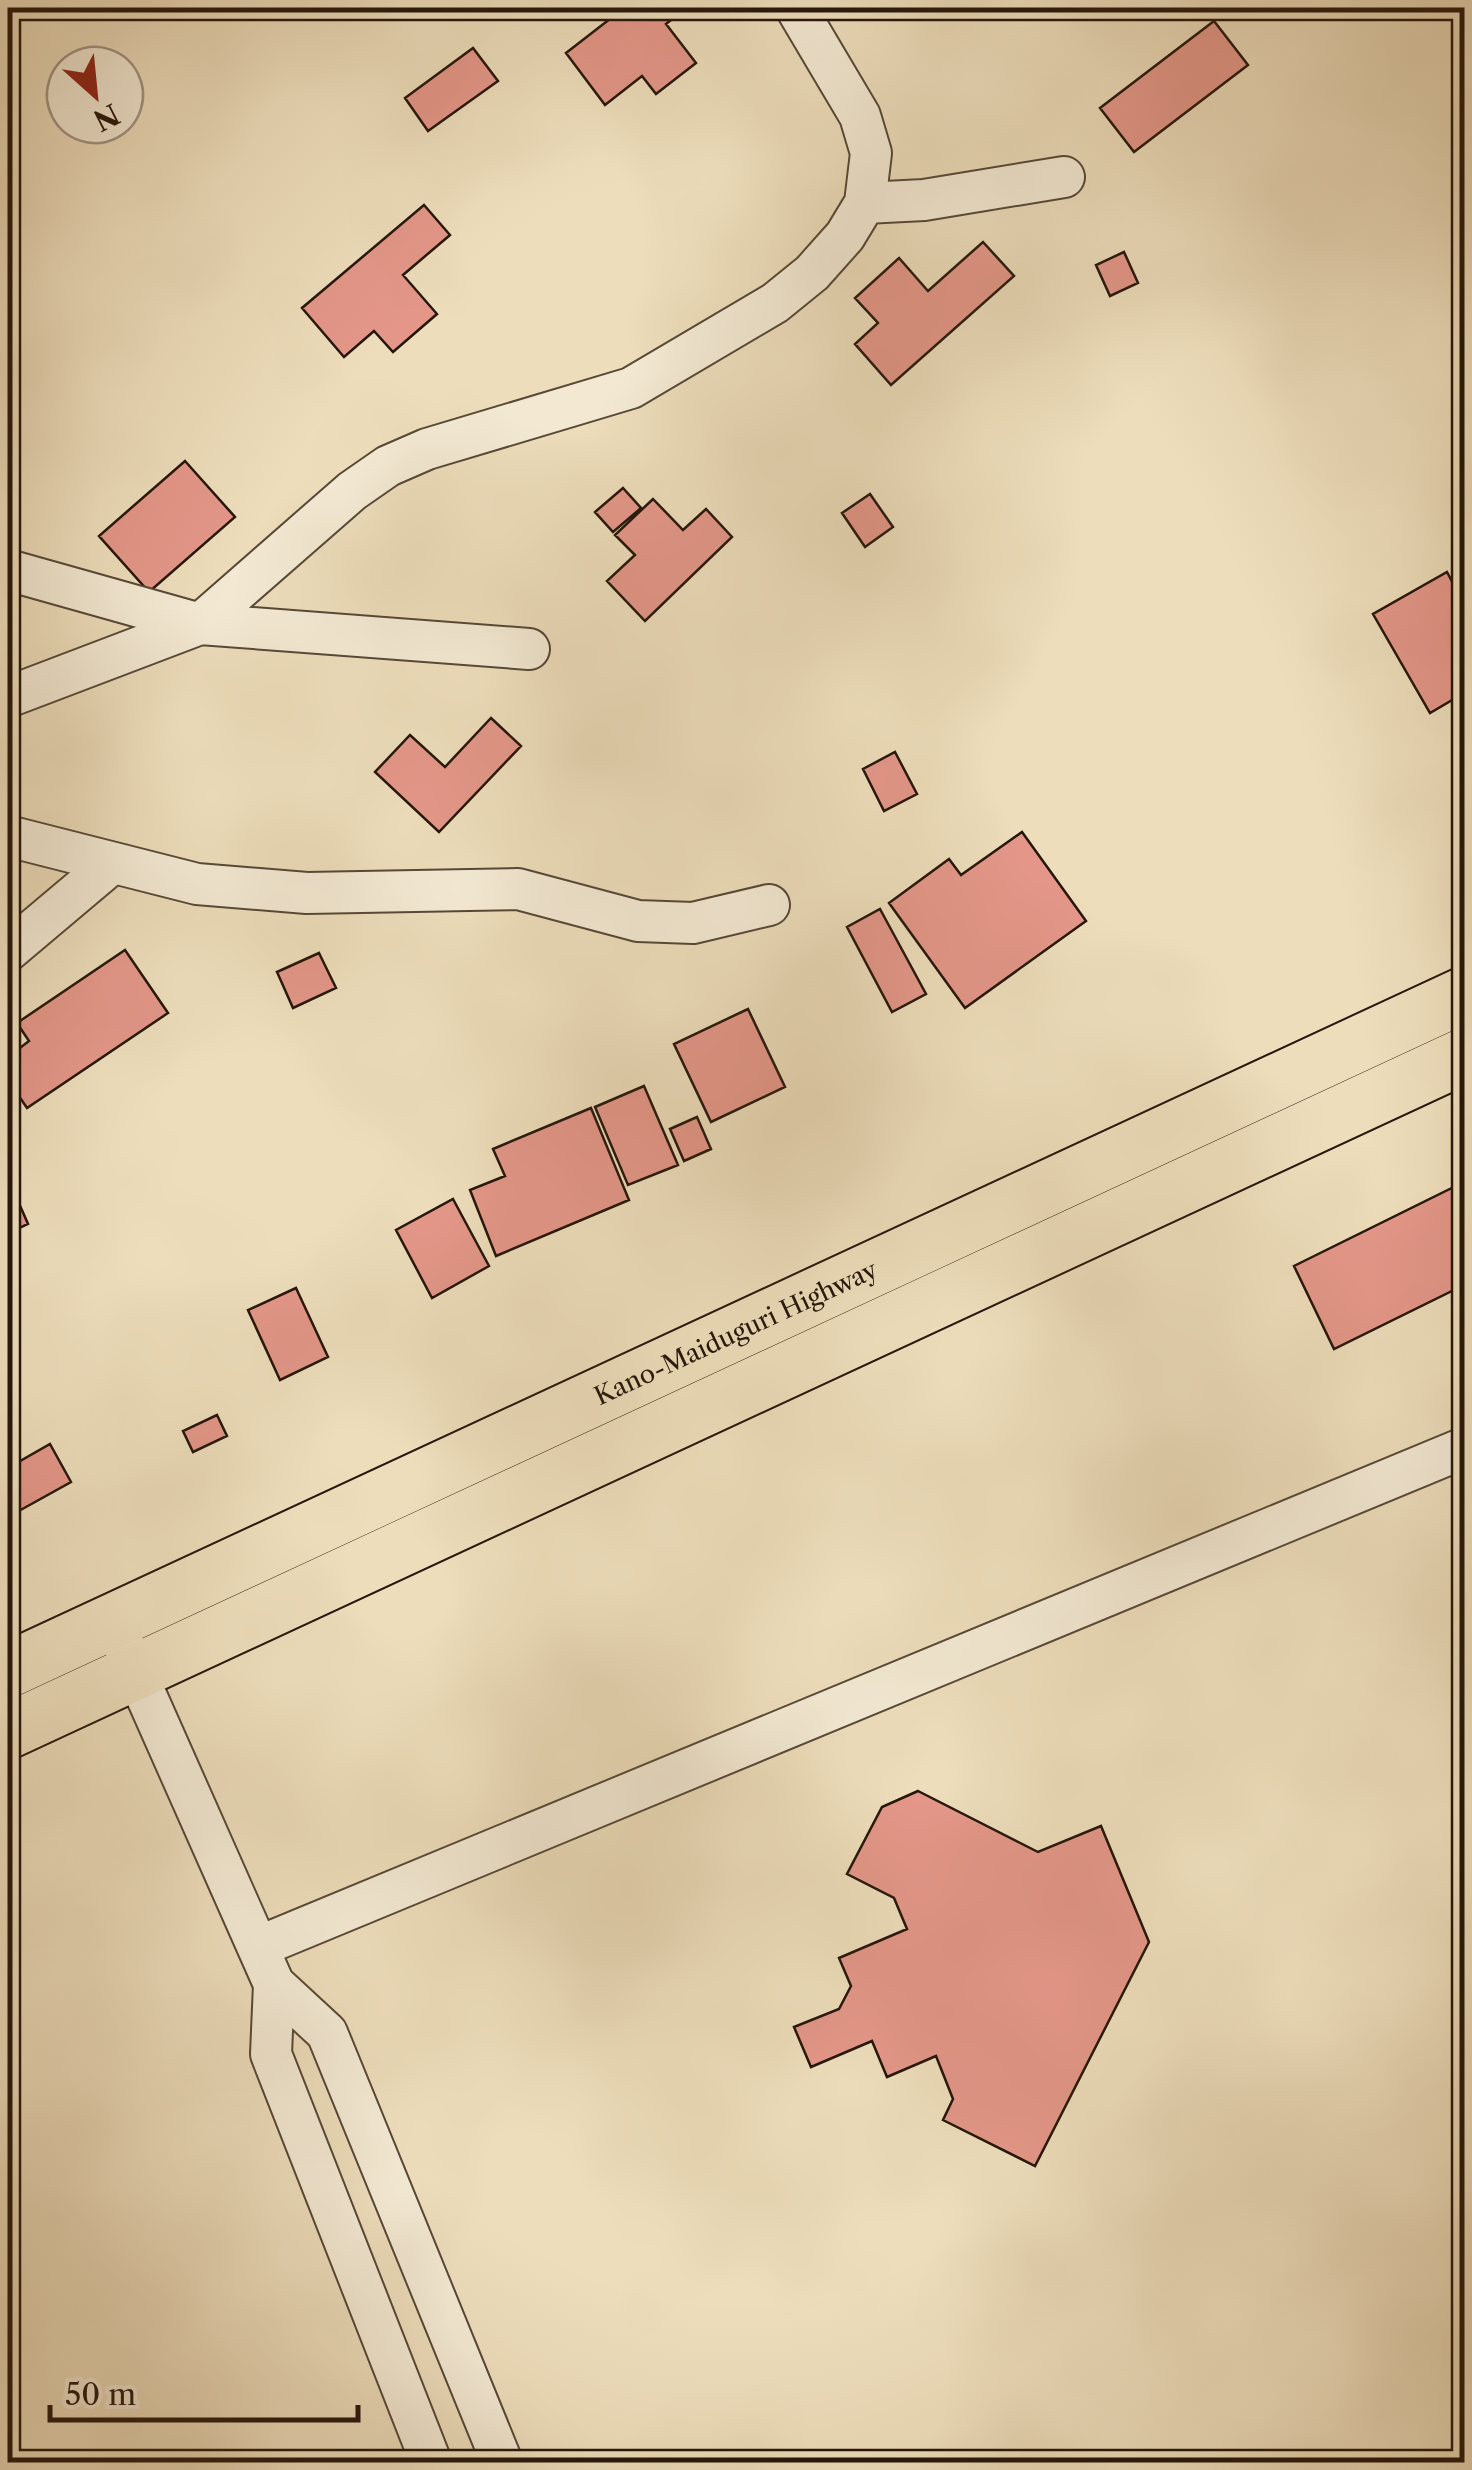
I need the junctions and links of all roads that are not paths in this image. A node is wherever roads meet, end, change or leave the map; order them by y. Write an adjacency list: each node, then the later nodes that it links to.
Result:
1 (796, 8): 3 (street)
2 (1064, 177): 3 (street)
3 (865, 203): 5 (street)
4 (8, 570): 5 (street)
5 (200, 624): 6 (street); 7 (street)
6 (529, 649)
7 (8, 697)
8 (8, 836): 9 (street)
9 (110, 865): 10 (street); 11 (street)
10 (769, 905)
11 (8, 951)
12 (1464, 994): 15 (highway, Kano-Maiduguri Highway)
13 (1464, 1056): 17 (highway)
14 (1464, 1448): 19 (street)
15 (113, 1622): 16 (highway, Kano-Maiduguri Highway); 17 (street)
16 (8, 1670)
17 (136, 1672): 18 (highway); 19 (street)
18 (8, 1731)
19 (258, 1947): 20 (street)
20 (274, 1984): 21 (street); 22 (street)
21 (431, 2462)
22 (502, 2462)

